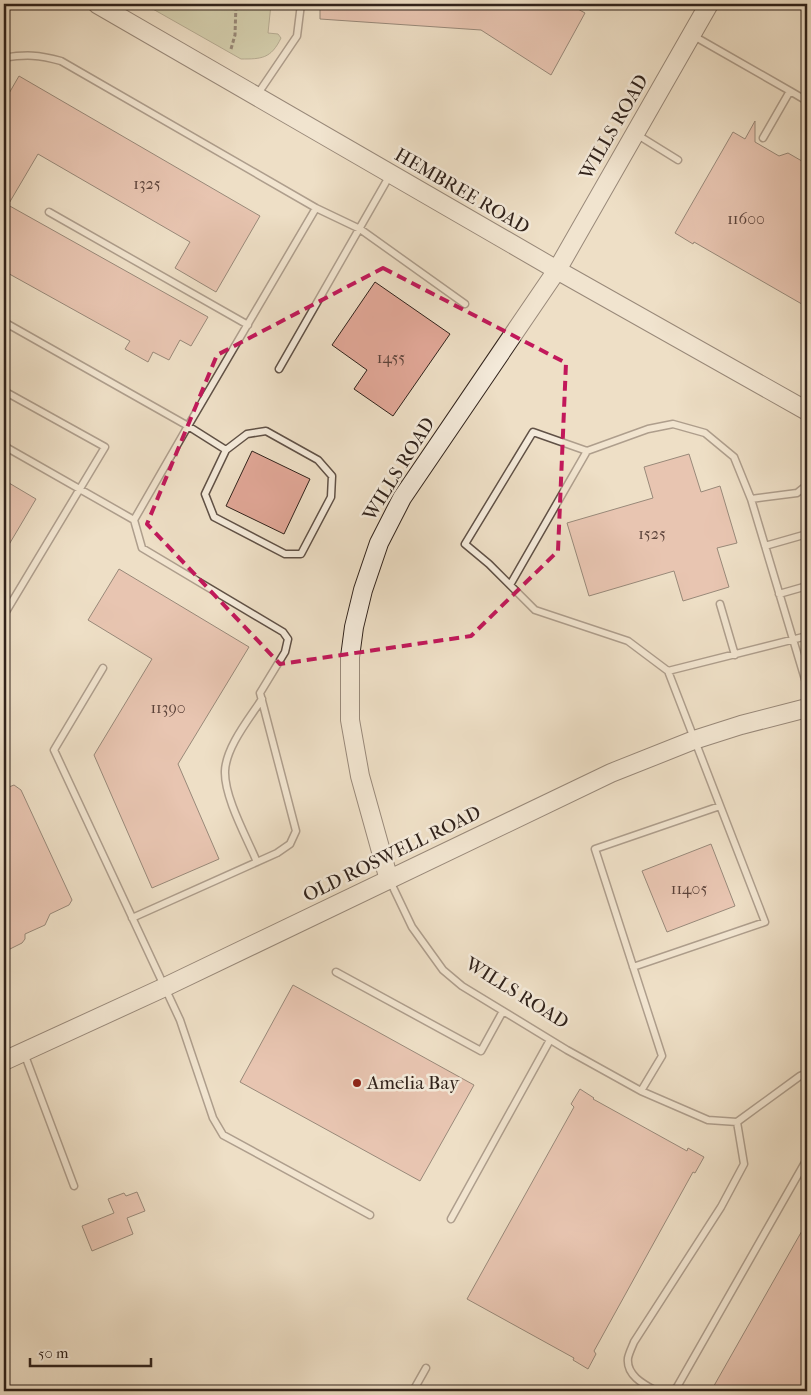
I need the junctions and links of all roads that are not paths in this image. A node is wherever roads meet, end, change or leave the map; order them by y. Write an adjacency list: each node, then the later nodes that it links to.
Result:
1 (97, 4): 7 (street, HEMBREE ROAD)
2 (302, 4): 7 (lane)
3 (709, 4): 4 (street, WILLS ROAD)
4 (691, 34): 6 (lane); 9 (street, WILLS ROAD)
5 (4, 58): 13 (lane)
6 (790, 91): 8 (lane); 10 (lane)
7 (257, 96): 12 (street, HEMBREE ROAD)
8 (807, 100)
9 (635, 133): 11 (lane); 16 (street, WILLS ROAD)
10 (763, 138)
11 (678, 160)
12 (391, 174): 15 (lane); 16 (street, HEMBREE ROAD)
13 (316, 208): 15 (lane); 19 (lane)
14 (50, 212): 19 (lane)
15 (360, 229): 17 (lane); 20 (lane)
16 (557, 270): 22 (street, HEMBREE ROAD); 49 (street, WILLS ROAD)
17 (465, 304)
18 (4, 322): 23 (lane)
19 (248, 325): 23 (lane)
20 (279, 369)
21 (4, 391): 28 (lane)
22 (807, 411)
23 (188, 426): 25 (lane); 30 (lane)
24 (4, 446): 28 (lane)
25 (226, 450): 25 (lane)
26 (588, 450): 29 (lane); 33 (lane); 33 (lane)
27 (807, 485): 29 (lane)
28 (80, 490): 30 (lane); 37 (lane)
29 (751, 499): 32 (lane)
30 (134, 520): 44 (lane)
31 (807, 534): 32 (lane)
32 (765, 546): 35 (lane)
33 (510, 585): 42 (lane)
34 (807, 586): 35 (lane)
35 (779, 594): 39 (lane)
36 (720, 604): 40 (lane)
37 (4, 615)
38 (807, 636): 39 (lane)
39 (793, 640): 40 (lane); 43 (lane)
40 (735, 654): 42 (lane)
41 (103, 668): 50 (lane)
42 (668, 671): 46 (lane)
43 (807, 686)
44 (262, 699): 48 (lane); 48 (lane)
45 (807, 708): 46 (street, OLD ROSWELL ROAD)
46 (694, 740): 47 (lane); 49 (street, OLD ROSWELL ROAD)
47 (720, 806): 51 (lane); 51 (lane)
48 (258, 862): 50 (lane)
49 (389, 880): 53 (street, OLD ROSWELL ROAD); 54 (lane, WILLS ROAD)
50 (132, 918): 53 (lane)
51 (633, 967): 59 (lane)
52 (336, 972): 54 (lane)
53 (165, 987): 56 (street, OLD ROSWELL ROAD); 63 (lane)
54 (503, 1011): 55 (lane, WILLS ROAD)
55 (550, 1040): 59 (lane, WILLS ROAD); 64 (lane)
56 (24, 1052): 57 (street, OLD ROSWELL ROAD); 62 (lane)
57 (4, 1061)
58 (807, 1073): 60 (lane)
59 (642, 1091): 60 (lane, WILLS ROAD)
60 (737, 1122): 67 (lane)
61 (807, 1159): 68 (lane)
62 (74, 1186)
63 (370, 1215)
64 (451, 1219)
65 (426, 1368): 66 (lane)
66 (413, 1391)
67 (656, 1391)
68 (673, 1391)

